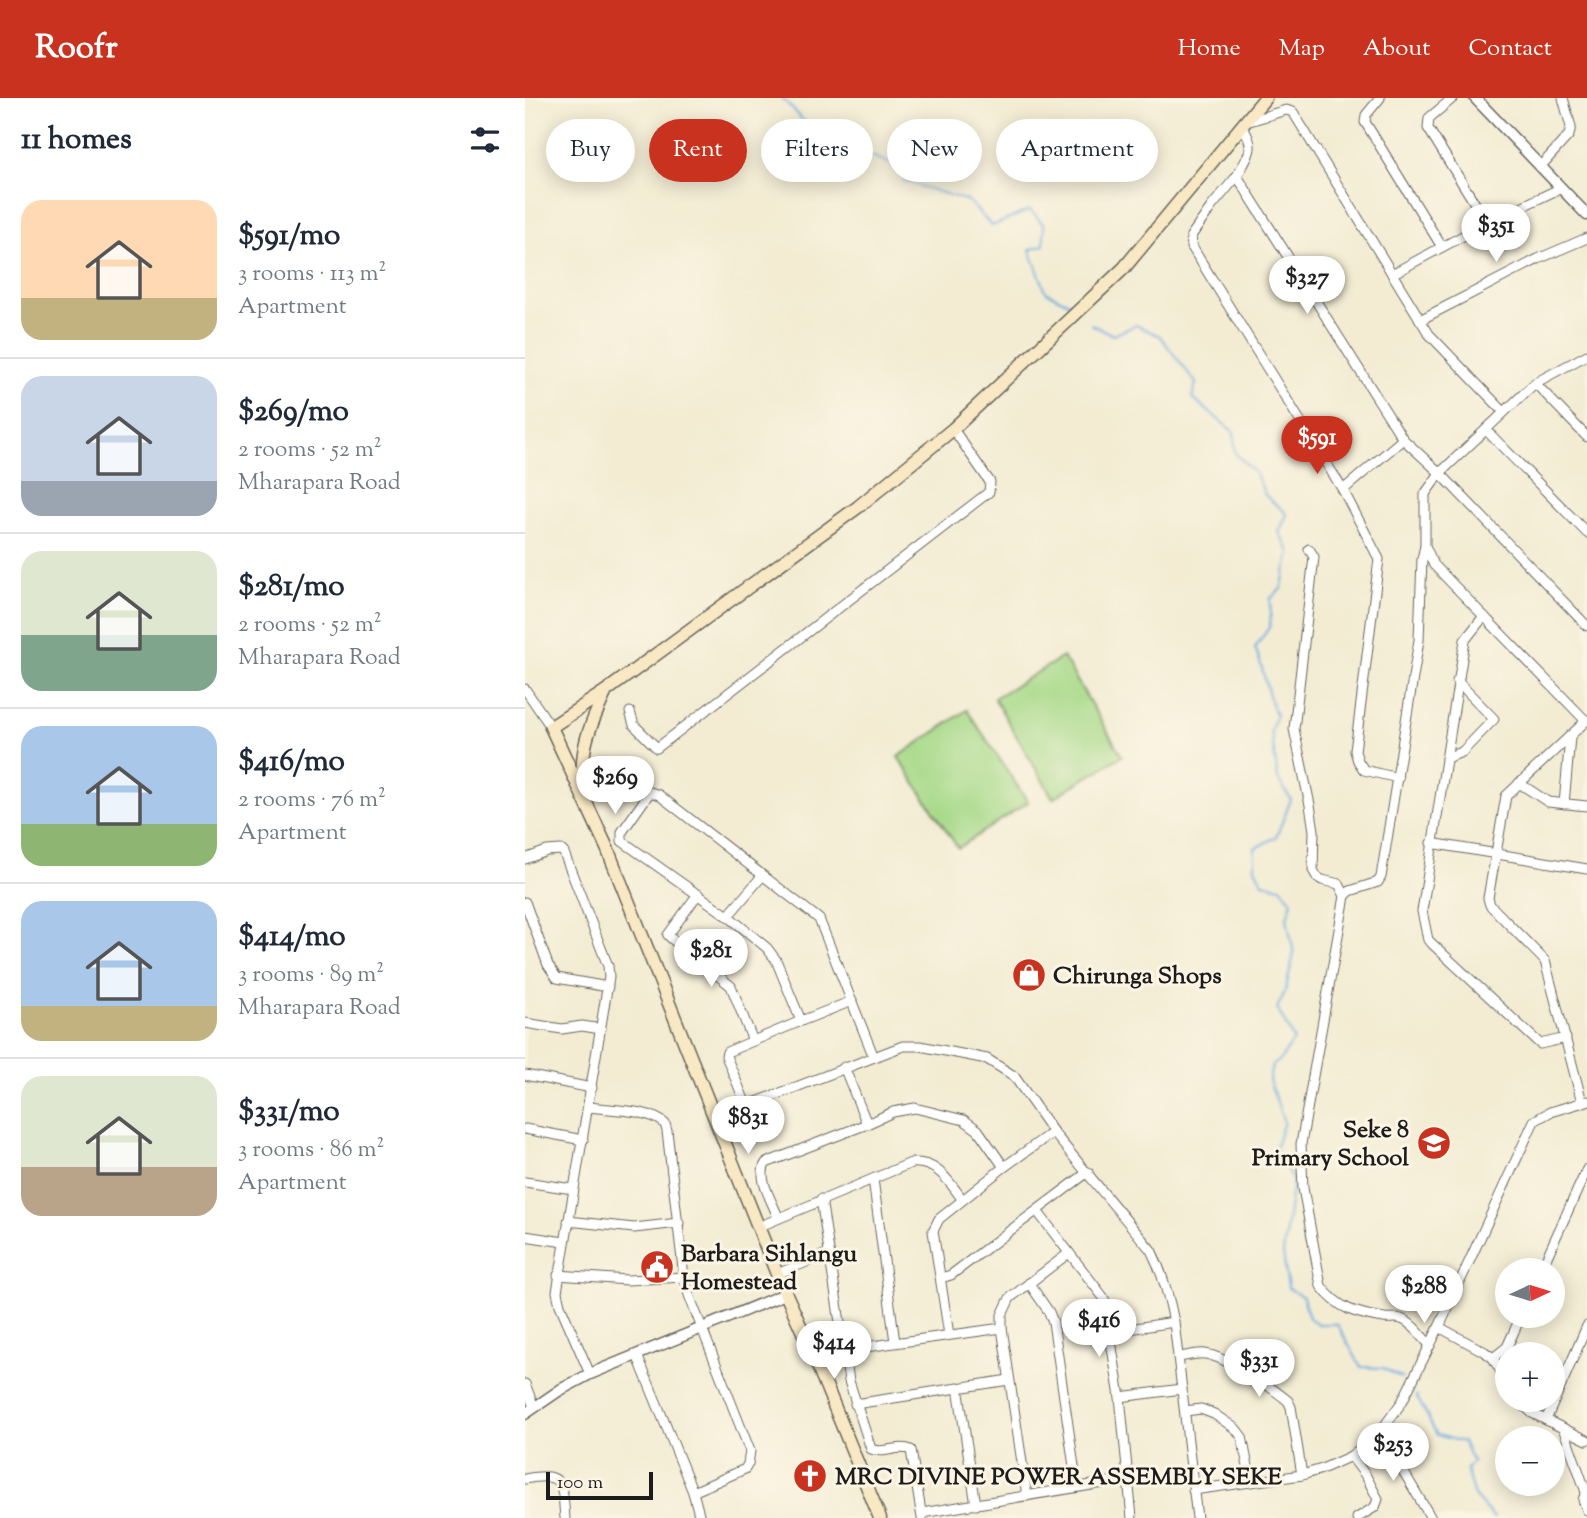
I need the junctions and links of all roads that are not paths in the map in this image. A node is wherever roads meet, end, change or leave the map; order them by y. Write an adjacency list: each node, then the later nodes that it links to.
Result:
1 (1265, 98): 6 (main road)
2 (1380, 98): 13 (street)
3 (1453, 98): 11 (street)
4 (1475, 98): 7 (street)
5 (1563, 98): 7 (street)
6 (1244, 125): 8 (street); 14 (street); 19 (main road)
7 (1540, 167): 9 (street)
8 (1237, 176): 22 (street); 24 (street)
9 (1561, 188): 10 (street); 11 (street)
10 (1587, 215)
11 (1487, 223): 13 (street)
12 (1587, 238): 15 (street)
13 (1442, 247): 14 (street)
14 (1392, 274): 15 (street)
15 (1420, 320): 18 (street)
16 (1587, 355): 17 (street)
17 (1535, 383): 18 (street); 21 (street)
18 (1504, 412): 20 (street)
19 (953, 429): 32 (main road); 33 (street)
20 (1486, 430): 23 (street); 25 (street)
21 (1587, 437)
22 (1403, 439): 23 (street); 24 (street)
23 (1440, 473): 26 (street); 29 (street)
24 (1343, 490): 38 (street)
25 (1587, 533)
26 (1425, 546): 28 (street); 38 (street)
27 (1309, 549): 49 (street)
28 (1484, 616): 30 (street); 34 (street)
29 (1587, 626)
30 (1457, 681): 37 (street); 37 (street)
31 (525, 689): 35 (street)
32 (606, 691): 35 (main road); 41 (main road)
33 (630, 712)
34 (1587, 721): 36 (street)
35 (551, 727): 41 (main road)
36 (1570, 737): 39 (street); 40 (street)
37 (1446, 758): 43 (street)
38 (1398, 778): 49 (street)
39 (1519, 783): 40 (street); 44 (street)
40 (1564, 804): 42 (street)
41 (589, 805): 66 (main road)
42 (1587, 806)
43 (1431, 844): 44 (street); 57 (street)
44 (1496, 855): 46 (street); 57 (street)
45 (526, 856): 52 (street)
46 (1587, 869)
47 (762, 876): 48 (street); 51 (street); 53 (street)
48 (698, 894): 51 (street); 58 (street)
49 (1345, 896): 104 (street)
50 (525, 902): 52 (street)
51 (728, 916): 54 (street)
52 (608, 987): 56 (street)
53 (852, 1001): 54 (street); 59 (street)
54 (801, 1021): 58 (street)
55 (525, 1023): 56 (street)
56 (601, 1029): 62 (street)
57 (1566, 1038): 63 (street)
58 (753, 1041): 65 (street)
59 (873, 1055): 60 (street); 69 (street)
60 (845, 1068): 65 (street); 67 (street)
61 (525, 1075): 62 (street)
62 (592, 1088): 64 (street)
63 (1585, 1102): 97 (street)
64 (589, 1107): 70 (street); 82 (street)
65 (747, 1107): 66 (street)
66 (715, 1118): 83 (main road)
67 (867, 1124): 71 (street); 80 (street)
68 (525, 1129): 70 (street)
69 (1053, 1132): 71 (street); 73 (street)
70 (583, 1140): 76 (street)
71 (1004, 1167): 78 (street)
72 (1587, 1169): 88 (street)
73 (1088, 1172): 79 (street); 95 (street)
74 (873, 1179): 77 (street); 78 (street); 103 (street)
75 (525, 1182): 76 (street)
76 (573, 1189): 81 (street)
77 (821, 1199): 80 (street); 86 (street)
78 (962, 1199): 92 (street)
79 (1037, 1211): 87 (street); 92 (street)
80 (778, 1217): 83 (street)
81 (568, 1221): 82 (street); 85 (street)
82 (679, 1223): 91 (street)
83 (758, 1227): 89 (main road)
84 (525, 1236): 85 (street)
85 (564, 1242): 90 (street)
86 (829, 1253): 89 (street); 105 (street)
87 (1069, 1253): 93 (street); 101 (street)
88 (1546, 1258)
89 (777, 1274): 94 (main road)
90 (558, 1275): 91 (street); 111 (street)
91 (684, 1277): 98 (street)
92 (941, 1278): 102 (street)
93 (1028, 1283): 99 (street); 132 (street)
94 (785, 1294): 98 (street); 109 (main road)
95 (1174, 1322): 101 (street); 107 (street)
96 (1587, 1326): 121 (street)
97 (1439, 1327): 104 (street); 108 (street)
98 (702, 1328): 106 (street); 135 (street)
99 (1002, 1328): 102 (street); 112 (street)
100 (1516, 1328): 108 (street)
101 (1110, 1332): 116 (street)
102 (949, 1335): 103 (street)
103 (895, 1342): 105 (street)
104 (1430, 1345): 124 (street)
105 (844, 1350): 109 (street); 117 (street)
106 (637, 1355): 111 (street); 135 (street)
107 (1178, 1357): 115 (street); 128 (street)
108 (1493, 1358): 110 (street)
109 (815, 1359): 142 (main road)
110 (1495, 1361)
111 (590, 1374): 118 (street)
112 (1009, 1380): 114 (street); 136 (street)
113 (525, 1384): 118 (street)
114 (958, 1387): 117 (street); 137 (street)
115 (1182, 1388): 116 (street); 119 (street)
116 (1120, 1397): 130 (street)
117 (855, 1404): 139 (street)
118 (529, 1410)
119 (1185, 1411): 131 (street); 133 (street)
120 (1531, 1412): 121 (street)
121 (1546, 1420): 122 (street)
122 (1559, 1426)
123 (1565, 1429): 126 (street)
124 (1380, 1432): 127 (street); 146 (street)
125 (1565, 1433): 134 (street)
126 (1587, 1440)
127 (1351, 1456): 128 (street); 145 (street)
128 (1302, 1475): 131 (street)
129 (525, 1479): 140 (street)
130 (1128, 1479): 132 (street); 143 (street)
131 (1251, 1481): 133 (street)
132 (1077, 1487): 136 (street)
133 (1193, 1490): 144 (street)
134 (1587, 1490): 138 (street)
135 (693, 1492): 141 (street)
136 (1027, 1496): 137 (street)
137 (976, 1505): 139 (street)
138 (1587, 1510)
139 (922, 1516)
140 (565, 1518)
141 (700, 1518)
142 (880, 1518)
143 (1132, 1518)
144 (1197, 1518)
145 (1357, 1518)
146 (1431, 1518)

